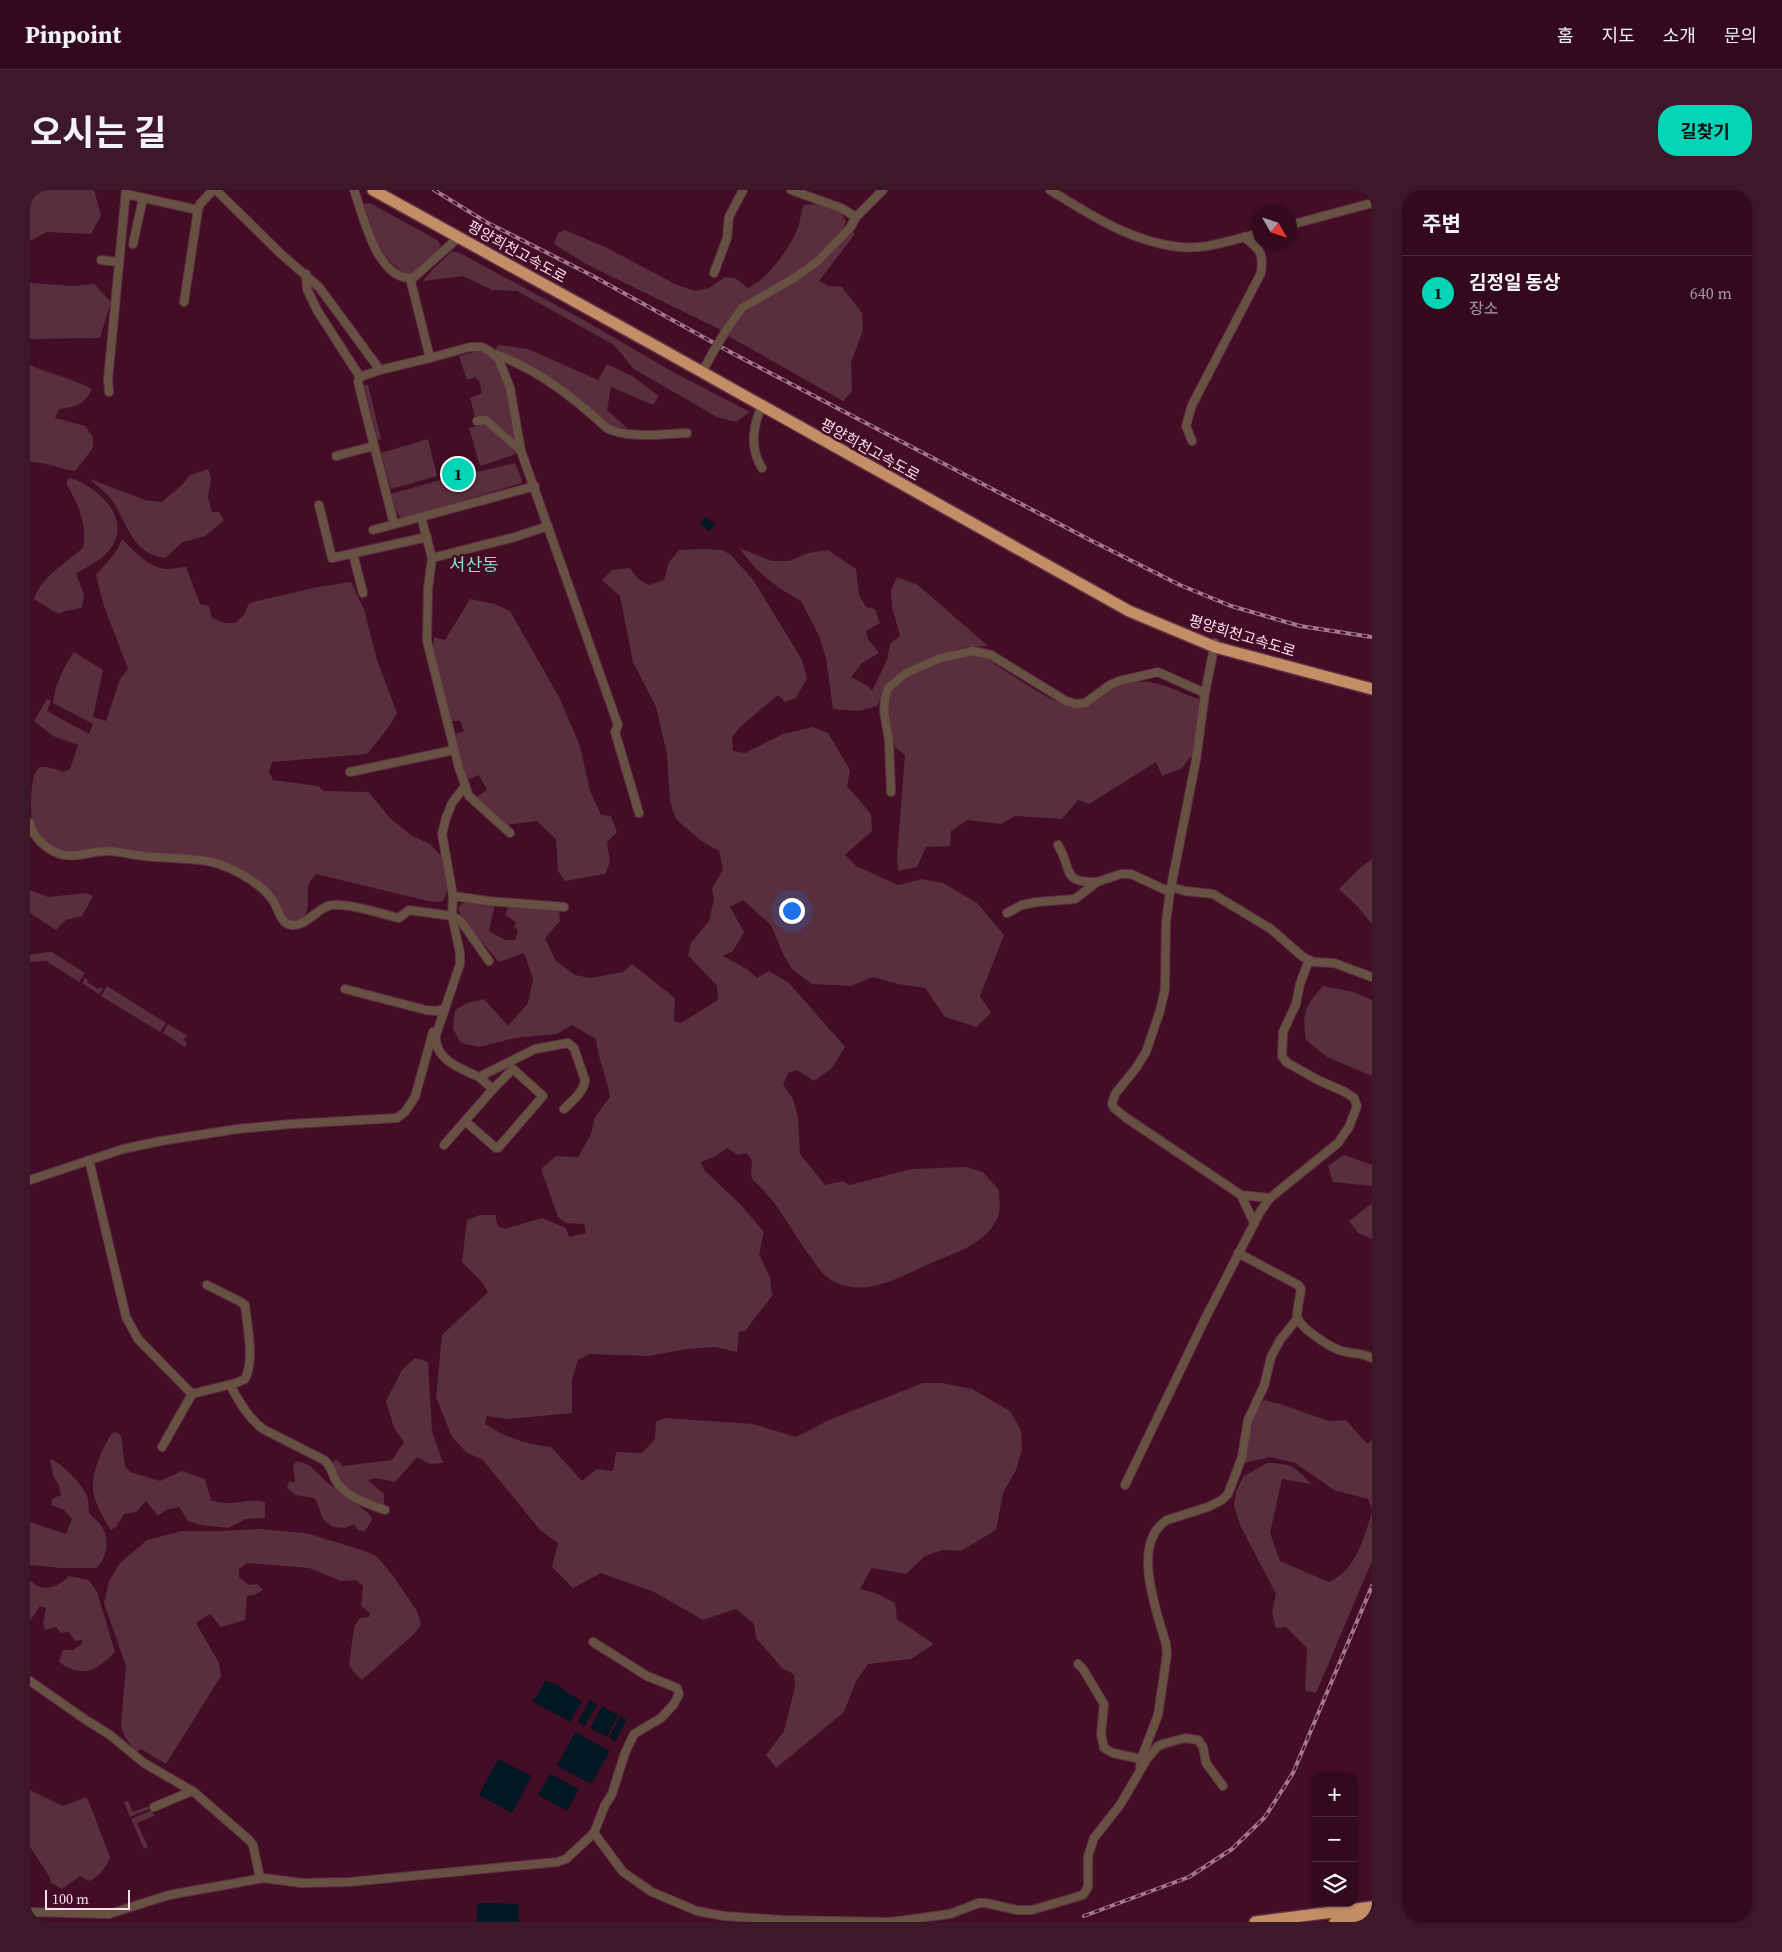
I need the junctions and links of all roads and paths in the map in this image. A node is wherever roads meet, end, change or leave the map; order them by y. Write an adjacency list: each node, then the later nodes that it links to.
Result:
1 (215, 190): 12 (street); 22 (street)
2 (354, 190): 23 (street)
3 (373, 190): 17 (highway, 평양희천고속도로)
4 (387, 190): 28 (highway, 평양희천고속도로)
5 (743, 190): 21 (street)
6 (791, 190): 13 (street)
7 (883, 190): 13 (street)
8 (1050, 190): 16 (street)
9 (126, 192): 10 (street); 20 (street)
10 (143, 198): 12 (street); 18 (street)
11 (1370, 205): 14 (street)
12 (198, 210): 24 (street)
13 (856, 217): 28 (street, bridge)
14 (1297, 223)
15 (1252, 235): 16 (street)
16 (1244, 237): 34 (street)
17 (460, 238): 23 (street); 28 (highway, 평양희천고속도로)
18 (133, 244)
19 (101, 260): 20 (street)
20 (118, 262): 30 (street)
21 (714, 272)
22 (306, 274): 27 (street); 29 (street)
23 (410, 278): 26 (street)
24 (184, 302)
25 (491, 352): 26 (street); 33 (street); 36 (street)
26 (430, 358): 27 (street)
27 (380, 370): 29 (street)
28 (703, 371): 31 (highway, 평양희천고속도로)
29 (360, 378): 35 (street)
30 (109, 392)
31 (763, 405): 38 (street); 49 (highway, 평양희천고속도로)
32 (477, 421): 36 (street)
33 (687, 434)
34 (1192, 441)
35 (374, 446): 37 (street); 42 (street)
36 (521, 451): 39 (street)
37 (336, 456)
38 (762, 468)
39 (535, 486): 41 (street); 43 (street)
40 (319, 505): 46 (street)
41 (422, 517): 42 (street); 45 (street)
42 (394, 524): 44 (street)
43 (548, 526): 47 (street); 56 (street)
44 (373, 530)
45 (426, 537): 46 (street); 47 (street)
46 (353, 554): 48 (street)
47 (432, 558): 52 (street)
48 (363, 593)
49 (1215, 645): 50 (highway, 평양희천고속도로); 51 (street)
50 (1372, 688)
51 (1205, 693): 55 (street); 61 (street)
52 (454, 750): 53 (street); 54 (street)
53 (350, 772)
54 (465, 786): 58 (street); 62 (street)
55 (891, 792)
56 (639, 813)
57 (30, 823): 65 (street)
58 (510, 833)
59 (1058, 845): 60 (street)
60 (1097, 882): 61 (street); 64 (street)
61 (1171, 890): 66 (street); 78 (street)
62 (453, 896): 63 (street); 65 (street)
63 (564, 907)
64 (1007, 913)
65 (452, 916): 67 (street); 70 (street)
66 (1309, 960): 68 (street); 79 (street)
67 (489, 961)
68 (1372, 977)
69 (345, 989): 70 (street)
70 (442, 1010): 71 (street); 76 (street)
71 (478, 1077): 72 (street); 73 (street)
72 (493, 1089): 74 (street); 74 (street)
73 (564, 1109)
74 (465, 1121): 75 (street)
75 (444, 1145)
76 (89, 1160): 77 (street); 86 (street)
77 (30, 1180)
78 (1241, 1195): 79 (street); 80 (street)
79 (1270, 1198): 80 (street)
80 (1254, 1223): 81 (street)
81 (1238, 1253): 83 (street); 88 (street)
82 (207, 1286): 85 (street)
83 (1298, 1318): 84 (street); 93 (street)
84 (1372, 1358)
85 (230, 1385): 86 (street); 89 (street)
86 (192, 1394): 87 (street)
87 (162, 1447)
88 (1125, 1485)
89 (385, 1510)
90 (593, 1642): 98 (street)
91 (1078, 1664): 93 (street)
92 (30, 1680): 96 (street)
93 (1141, 1759): 94 (street)
94 (1139, 1772): 95 (street); 98 (street)
95 (1223, 1786)
96 (192, 1791): 97 (street); 99 (street)
97 (154, 1807)
98 (594, 1833): 99 (street)
99 (260, 1878): 101 (street)
100 (1372, 1907): 103 (highway)
101 (30, 1912)
102 (1372, 1918): 104 (highway)
103 (1255, 1922)
104 (1335, 1922)

